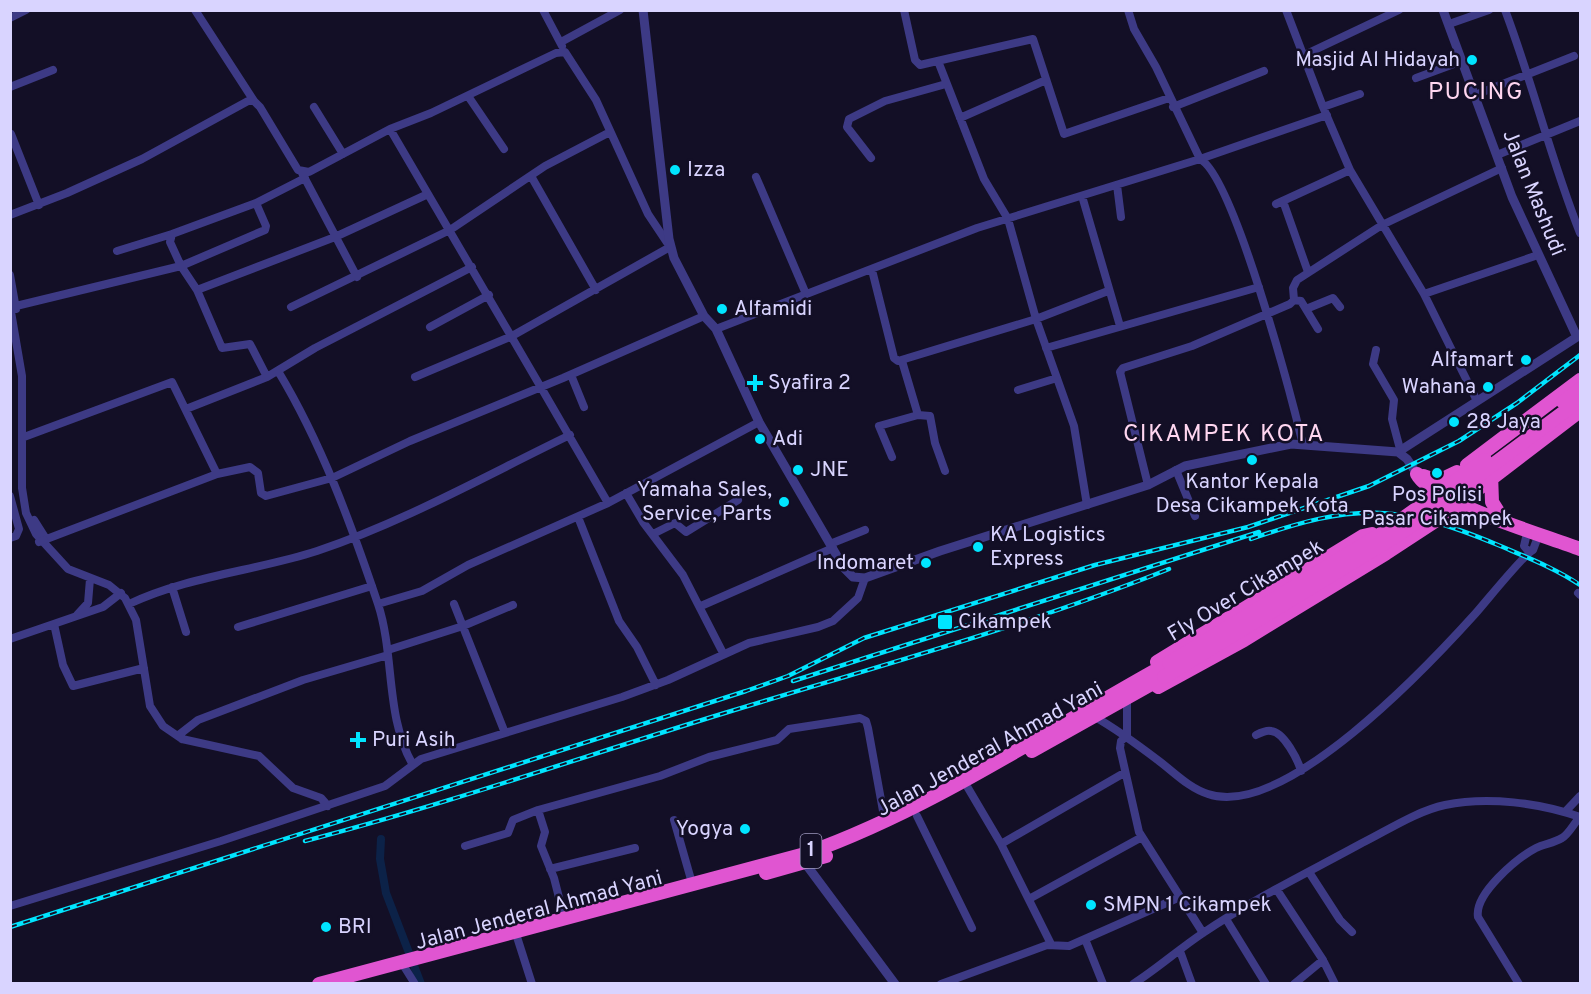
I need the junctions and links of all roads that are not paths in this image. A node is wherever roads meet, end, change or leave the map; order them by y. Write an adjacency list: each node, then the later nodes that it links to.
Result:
1 (26, 10): 13 (street)
2 (195, 10): 32 (street)
3 (543, 10): 15 (street)
4 (620, 10): 15 (street)
5 (643, 10): 65 (street)
6 (904, 10): 19 (street)
7 (1128, 10): 31 (street)
8 (1286, 10): 17 (street)
9 (1399, 10): 17 (street)
10 (1443, 10): 14 (street, Jalan Mashudi)
11 (1490, 10): 14 (street)
12 (1505, 10): 23 (street)
13 (10, 18)
14 (1449, 24): 20 (street, Jalan Mashudi)
15 (561, 42): 16 (street)
16 (565, 52): 30 (street); 39 (street)
17 (1302, 56): 35 (street)
18 (1574, 56): 23 (street)
19 (938, 61): 25 (street); 26 (street)
20 (1462, 61): 24 (street); 29 (street, Jalan Mashudi)
21 (53, 70): 27 (street)
22 (1264, 71): 34 (street)
23 (1529, 73): 29 (street); 41 (street)
24 (1416, 78)
25 (1046, 80): 31 (street); 36 (street)
26 (946, 84): 36 (street); 45 (street)
27 (10, 87)
28 (1360, 94): 35 (street)
29 (1475, 95): 44 (street, Jalan Mashudi)
30 (468, 96): 38 (street); 42 (street)
31 (1169, 98): 34 (street)
32 (254, 101): 49 (street); 56 (street)
33 (314, 106): 43 (street)
34 (1173, 107): 46 (street)
35 (1325, 111): 46 (street); 48 (street)
36 (960, 118): 59 (street)
37 (1581, 121): 41 (street)
38 (390, 129): 43 (street); 53 (street)
39 (610, 132): 50 (street); 65 (street)
40 (11, 134): 56 (street)
41 (1547, 135): 44 (street); 62 (street)
42 (504, 149)
43 (343, 154): 49 (street)
44 (1497, 155): 47 (street, Jalan Mashudi)
45 (872, 158)
46 (1200, 159): 52 (street); 74 (street)
47 (1502, 168): 60 (street); 67 (street, Jalan Mashudi)
48 (1350, 170): 60 (street); 71 (street)
49 (303, 175): 55 (street); 64 (street)
50 (531, 176): 61 (street); 76 (street)
51 (756, 177): 78 (street)
52 (1117, 185): 54 (street); 58 (street)
53 (428, 194): 61 (street); 64 (street)
54 (1082, 196): 59 (street); 77 (street)
55 (256, 203): 63 (street); 68 (street)
56 (39, 205): 57 (street)
57 (10, 214)
58 (1121, 217)
59 (1008, 219): 70 (street); 88 (street)
60 (1382, 225): 71 (street); 79 (street)
61 (450, 230): 69 (street); 73 (street)
62 (1581, 232)
63 (172, 234): 66 (street); 68 (street)
64 (335, 237): 73 (street); 75 (street)
65 (670, 248): 76 (street); 87 (street)
66 (117, 251)
67 (1538, 255): 79 (street); 94 (street, Jalan Mashudi)
68 (181, 266): 75 (street); 82 (street)
69 (472, 267): 80 (street); 98 (street)
70 (872, 270): 78 (street); 97 (street)
71 (1308, 272): 81 (street)
72 (10, 275): 82 (street)
73 (357, 277): 83 (street)
74 (1259, 287): 86 (street); 89 (street)
75 (197, 290): 100 (street)
76 (596, 290): 93 (street)
77 (1108, 291): 88 (street); 89 (street)
78 (806, 294): 91 (street)
79 (1424, 294): 108 (street)
80 (489, 295): 90 (street); 93 (street)
81 (1293, 300): 85 (street); 86 (street)
82 (13, 306): 115 (street); 144 (street)
83 (291, 307)
84 (1340, 307): 85 (street)
85 (1306, 309): 92 (street)
86 (1268, 314): 116 (street); 127 (street)
87 (704, 316): 91 (street); 99 (street)
88 (1036, 319): 95 (street); 97 (street)
89 (1120, 326): 95 (street)
90 (430, 327)
91 (716, 329): 113 (street)
92 (1318, 329)
93 (512, 336): 101 (street); 104 (street)
94 (1579, 336): 108 (street, Jalan Mashudi)
95 (1046, 348): 102 (street)
96 (1376, 350): 117 (street)
97 (902, 361): 112 (street)
98 (278, 371): 100 (street); 125 (street)
99 (571, 375): 104 (street); 109 (street)
100 (267, 377): 110 (street)
101 (415, 377)
102 (1057, 378): 106 (street); 134 (street)
103 (1581, 380): 119 (highway)
104 (539, 387): 114 (street); 125 (street)
105 (1581, 389): 166 (highway, Fly Over Cikampek / 1, bridge)
106 (1018, 390)
107 (1581, 400): 169 (highway, Jalan Jenderal Ahmad Yani / 1, bridge)
108 (1477, 402): 117 (street, Jalan Mashudi)
109 (584, 407)
110 (186, 409): 115 (street); 123 (street)
111 (1581, 411): 126 (highway)
112 (918, 415): 118 (street); 121 (street)
113 (759, 422): 129 (street); 145 (street)
114 (570, 435): 132 (street); 142 (street)
115 (24, 438): 144 (street)
116 (1303, 445): 117 (street); 120 (street)
117 (1399, 451): 124 (street)
118 (892, 457)
119 (1472, 461): 122 (highway); 126 (highway)
120 (1176, 470): 127 (street); 136 (street)
121 (945, 471)
122 (1456, 472): 124 (highway); 128 (highway)
123 (217, 474): 125 (street); 144 (street)
124 (1417, 474): 128 (highway)
125 (332, 478): 142 (street)
126 (1492, 478): 133 (highway); 138 (highway)
127 (1148, 485): 134 (street)
128 (1437, 492): 133 (highway)
129 (626, 493): 132 (street); 141 (street)
130 (10, 496): 135 (street)
131 (738, 500): 141 (street)
132 (608, 504): 137 (street)
133 (1459, 504): 138 (highway); 147 (highway)
134 (1088, 505): 148 (street)
135 (13, 510): 143 (street)
136 (1195, 516)
137 (578, 517): 154 (street); 168 (street)
138 (1504, 521): 140 (highway)
139 (865, 531): 145 (street)
140 (1534, 532): 146 (highway); 178 (street)
141 (653, 534): 157 (street)
142 (353, 537): 150 (street); 151 (street)
143 (10, 538)
144 (42, 541): 149 (street)
145 (831, 546): 148 (street); 157 (street)
146 (1581, 549)
147 (1385, 554): 169 (highway); 170 (highway)
148 (865, 578): 165 (street)
149 (90, 579): 152 (street); 158 (street)
150 (372, 586): 154 (street); 161 (street)
151 (172, 587): 153 (street); 162 (street)
152 (121, 593): 153 (street); 158 (street)
153 (129, 604): 167 (street)
154 (378, 604): 164 (street)
155 (454, 604): 160 (street)
156 (513, 605): 160 (street)
157 (701, 606): 165 (street)
158 (75, 617): 159 (street)
159 (54, 624): 163 (street); 167 (street)
160 (463, 626): 164 (street); 173 (street)
161 (238, 627)
162 (186, 632)
163 (10, 639)
164 (388, 653): 174 (street); 177 (street)
165 (723, 653): 168 (street)
166 (1169, 663): 170 (highway, Jalan Jenderal Ahmad Yani / 1)
167 (144, 668): 174 (street)
168 (656, 685): 173 (street)
169 (1141, 691): 171 (highway, Jalan Jenderal Ahmad Yani / 1)
170 (1114, 693): 188 (highway, Jalan Jenderal Ahmad Yani / 1)
171 (1127, 698): 172 (highway, Jalan Jenderal Ahmad Yani / 1); 176 (street)
172 (1095, 717): 176 (street); 180 (highway, Jalan Jenderal Ahmad Yani / 1)
173 (505, 733): 177 (street)
174 (182, 734): 182 (street)
175 (1256, 735): 178 (street)
176 (1127, 736): 178 (street); 179 (street)
177 (413, 765): 182 (street)
178 (1301, 771)
179 (1124, 773): 189 (street); 190 (street)
180 (968, 788): 185 (highway, Jalan Jenderal Ahmad Yani / 1); 190 (street)
181 (1581, 796): 184 (street)
182 (328, 806): 200 (street)
183 (538, 810): 188 (street); 191 (street); 194 (street)
184 (1565, 812): 186 (street); 195 (street)
185 (917, 816): 193 (highway, Jalan Jenderal Ahmad Yani / 1); 203 (street)
186 (1580, 817): 224 (street)
187 (674, 820): 196 (street)
188 (885, 822): 193 (highway, Jalan Jenderal Ahmad Yani / 1)
189 (1142, 837): 198 (street); 199 (street)
190 (1001, 844): 199 (street)
191 (465, 846)
192 (635, 848): 194 (street)
193 (805, 858): 196 (highway, Jalan Jenderal Ahmad Yani / 1); 206 (highway, Jalan Jenderal Ahmad Yani / 1); 216 (street)
194 (550, 869): 201 (street)
195 (1309, 872): 197 (street); 204 (street)
196 (692, 882): 201 (highway, Jalan Jenderal Ahmad Yani / 1)
197 (1277, 890): 202 (street); 210 (street)
198 (1180, 897): 205 (street); 207 (street)
199 (1029, 899): 208 (street)
200 (10, 906)
201 (564, 916): 211 (highway, Jalan Jenderal Ahmad Yani / 1)
202 (1226, 919): 205 (street); 221 (street)
203 (972, 928)
204 (1352, 932)
205 (1203, 933): 209 (street)
206 (517, 937): 211 (highway, Jalan Jenderal Ahmad Yani / 1); 215 (street)
207 (1085, 939): 208 (street); 218 (street)
208 (1051, 944): 217 (street)
209 (1180, 951): 219 (street); 220 (street)
210 (1323, 960): 222 (street); 223 (street)
211 (412, 963): 212 (highway, Jalan Jenderal Ahmad Yani / 1); 213 (highway, Jalan Jenderal Ahmad Yani / 1); 214 (street)
212 (319, 984)
213 (349, 984)
214 (415, 984)
215 (532, 984)
216 (895, 984)
217 (941, 984)
218 (1102, 984)
219 (1133, 984)
220 (1192, 984)
221 (1266, 984)
222 (1294, 984)
223 (1335, 984)
224 (1519, 984)

